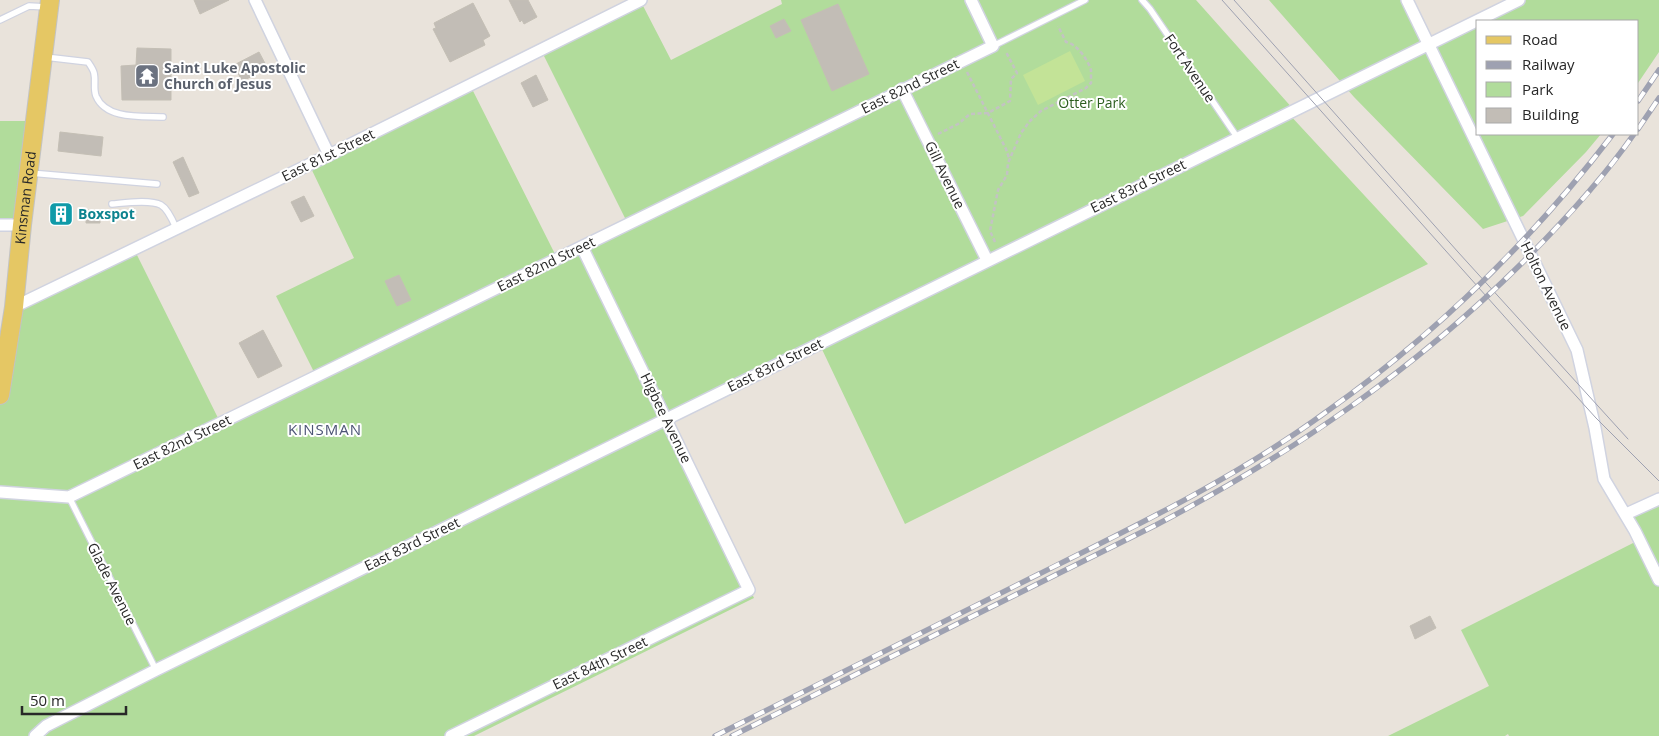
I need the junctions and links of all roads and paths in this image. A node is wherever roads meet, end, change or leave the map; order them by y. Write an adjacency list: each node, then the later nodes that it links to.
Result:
1 (255, 0): 23 (street)
2 (641, 0): 23 (street, East 81st Street)
3 (971, 0): 14 (street)
4 (1085, 0): 14 (lane, East 82nd Street)
5 (1142, 0): 22 (lane, Fort Avenue)
6 (1407, 0): 13 (street, Holton Avenue)
7 (1519, 0): 10 (street, East 83rd Street)
8 (50, 3): 9 (lane); 16 (main road, Kinsman Road)
9 (0, 20)
10 (1478, 20)
11 (1476, 21): 13 (street, East 83rd Street)
12 (1058, 26): 24 (path)
13 (1429, 44): 22 (street, East 83rd Street); 40 (street, Holton Avenue)
14 (994, 46): 18 (street, East 82nd Street)
15 (1006, 52): 19 (path)
16 (43, 57): 20 (lane); 25 (main road, Kinsman Road)
17 (967, 72): 19 (path)
18 (902, 89): 32 (street, East 82nd Street); 33 (street, Gill Avenue)
19 (988, 113): 21 (path); 24 (path)
20 (164, 117)
21 (937, 135)
22 (1237, 137): 33 (street, East 83rd Street)
23 (330, 154): 30 (street, East 81st Street)
24 (1010, 158): 31 (path)
25 (28, 173): 26 (lane); 29 (main road, Kinsman Road)
26 (157, 184)
27 (112, 204): 30 (lane)
28 (0, 225): 29 (street)
29 (22, 225): 34 (main road, Kinsman Road)
30 (176, 228): 34 (street, East 81st Street)
31 (995, 242)
32 (582, 247): 36 (street, Higbee Avenue); 38 (street, East 82nd Street)
33 (987, 260): 36 (street, East 83rd Street)
34 (14, 307): 35 (main road, Kinsman Road)
35 (0, 395)
36 (666, 419): 42 (street, Higbee Avenue); 43 (street, East 83rd Street)
37 (0, 492): 38 (street)
38 (69, 497): 43 (lane, Glade Avenue)
39 (1659, 499): 40 (street)
40 (1626, 514): 41 (street, Holton Avenue)
41 (1659, 580)
42 (749, 590): 45 (street, East 84th Street)
43 (156, 670): 44 (street, East 83rd Street)
44 (35, 736)
45 (451, 736)

